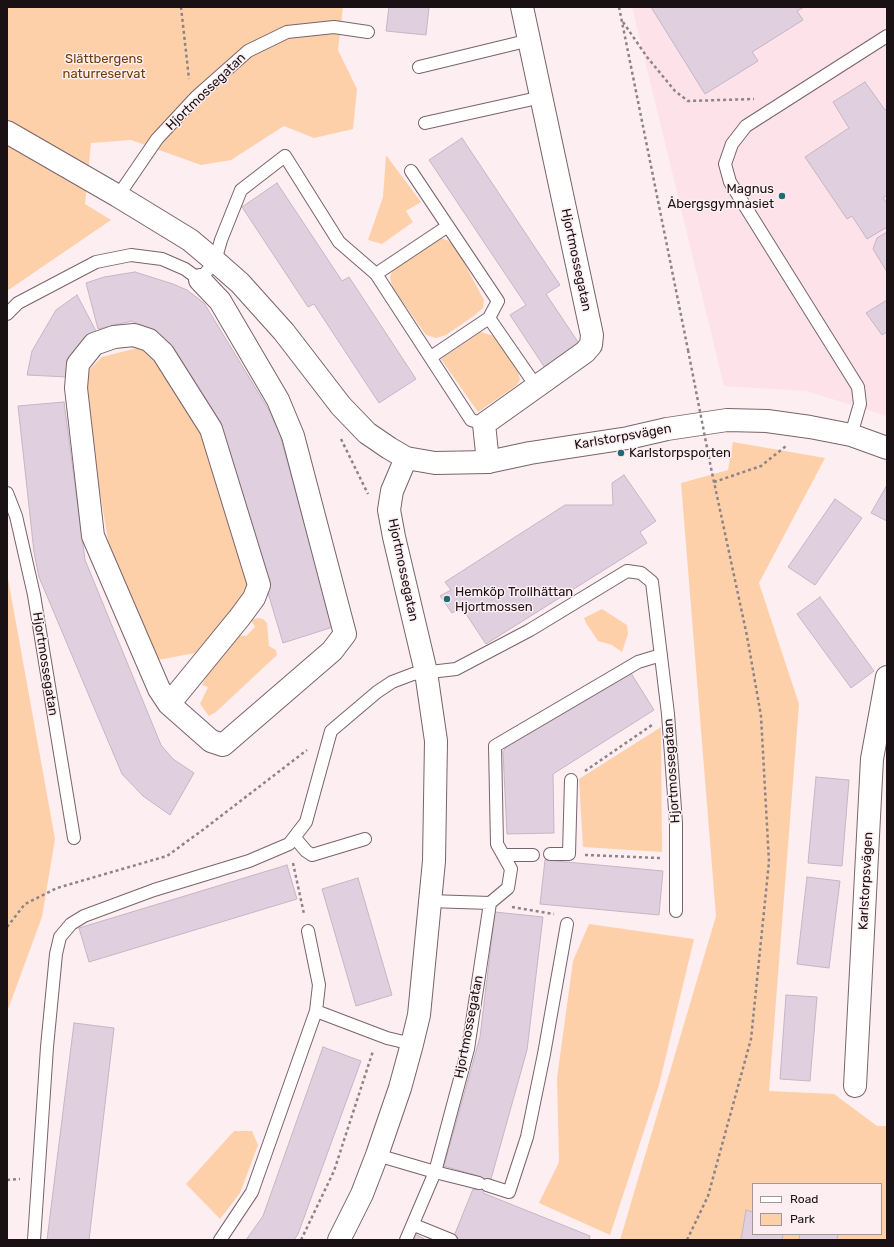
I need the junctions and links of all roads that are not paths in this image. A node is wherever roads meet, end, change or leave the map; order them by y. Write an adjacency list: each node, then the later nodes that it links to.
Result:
1 (522, 7): 4 (street, Hjortmossegatan)
2 (368, 32): 10 (lane, Hjortmossegatan)
3 (887, 36): 20 (lane)
4 (530, 40): 5 (lane); 6 (street, Hjortmossegatan)
5 (420, 67)
6 (542, 97): 7 (lane); 18 (street, Hjortmossegatan)
7 (425, 123)
8 (7, 132): 10 (street)
9 (412, 172): 11 (lane)
10 (118, 196): 12 (street)
11 (448, 226): 13 (lane); 16 (lane)
12 (215, 261): 13 (lane); 14 (lane); 22 (street)
13 (376, 274): 17 (lane)
14 (200, 280): 15 (lane); 28 (street)
15 (7, 314)
16 (489, 318): 17 (lane); 18 (lane)
17 (431, 357): 19 (lane)
18 (536, 386): 19 (street, Hjortmossegatan)
19 (484, 424): 23 (street)
20 (852, 435): 21 (street, Karlstorpsvägen); 23 (street, Karlstorpsvägen)
21 (887, 448)
22 (406, 458): 23 (street, Karlstorpsvägen); 26 (street, Hjortmossegatan)
23 (488, 462)
24 (7, 493): 30 (lane, Hjortmossegatan)
25 (661, 655): 26 (lane, Hjortmossegatan); 34 (lane); 38 (lane, Hjortmossegatan)
26 (426, 672): 32 (lane); 36 (street, Hjortmossegatan)
27 (887, 677): 43 (street, Karlstorpsvägen)
28 (169, 704): 28 (street)
29 (571, 780): 33 (lane)
30 (74, 838)
31 (365, 839): 32 (lane)
32 (292, 841): 47 (lane)
33 (550, 854)
34 (503, 855): 35 (lane); 37 (lane)
35 (533, 855)
36 (429, 901): 37 (lane); 42 (street, Hjortmossegatan)
37 (490, 903): 45 (lane, Hjortmossegatan)
38 (676, 911)
39 (566, 924): 45 (lane)
40 (308, 931): 41 (lane)
41 (316, 1011): 42 (lane); 48 (lane)
42 (412, 1044): 44 (street, Hjortmossegatan)
43 (855, 1086)
44 (377, 1155): 45 (lane); 49 (street, Hjortmossegatan)
45 (435, 1172): 46 (lane, Hjortmossegatan)
46 (414, 1225): 50 (lane, Hjortmossegatan); 51 (lane)
47 (34, 1240)
48 (220, 1240)
49 (339, 1240)
50 (406, 1240)
51 (451, 1240)

